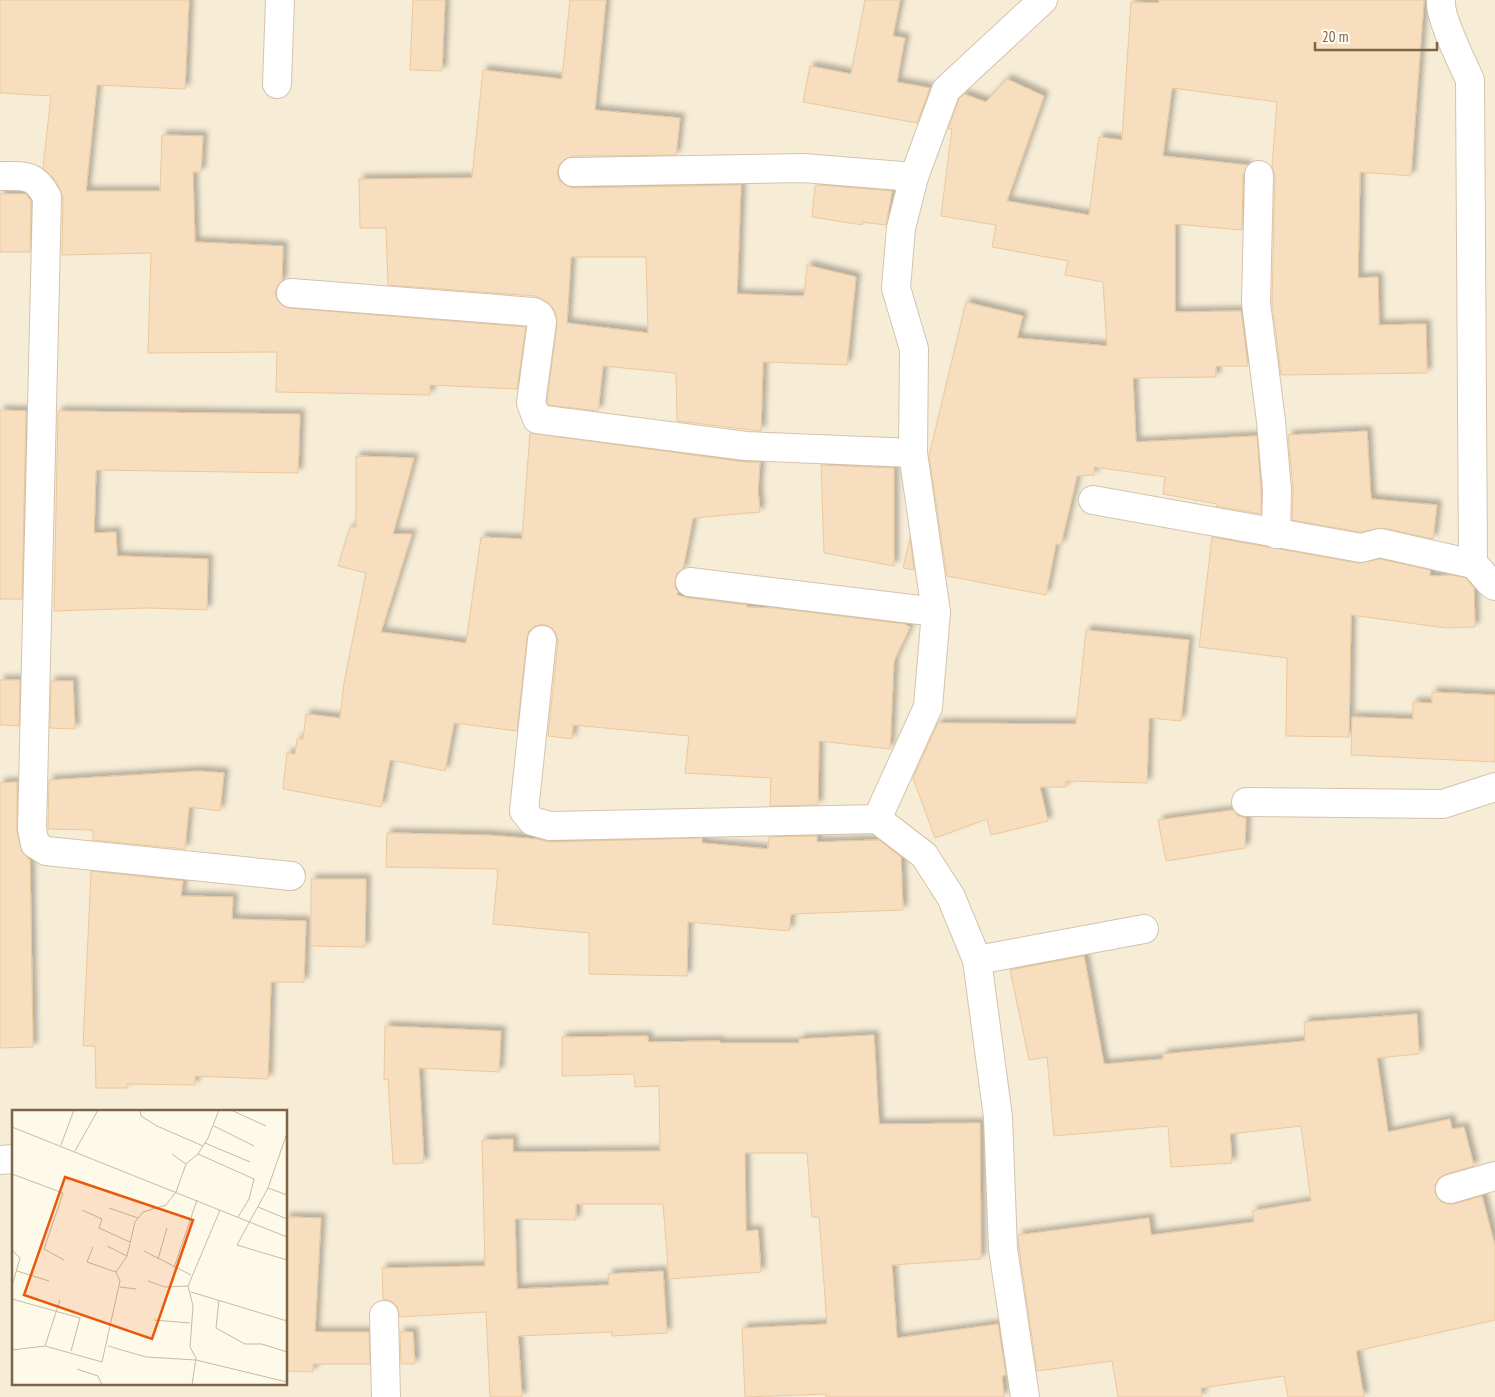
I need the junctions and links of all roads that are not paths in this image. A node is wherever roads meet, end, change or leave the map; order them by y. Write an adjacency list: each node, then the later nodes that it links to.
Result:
1 (280, 0): 4 (street)
2 (1043, 0): 8 (street)
3 (1441, 0): 13 (street)
4 (277, 84)
5 (572, 172): 8 (street)
6 (1259, 175): 12 (street)
7 (0, 176): 21 (street)
8 (914, 178): 10 (street)
9 (291, 293): 10 (street)
10 (913, 453): 16 (street)
11 (1093, 500): 12 (street)
12 (1276, 534): 13 (street)
13 (1473, 564): 15 (street)
14 (690, 582): 16 (street)
15 (1495, 586)
16 (936, 612): 20 (street)
17 (542, 640): 20 (street)
18 (1495, 787): 19 (street)
19 (1246, 802)
20 (876, 819): 23 (street)
21 (291, 876)
22 (1144, 929): 23 (street)
23 (976, 960): 28 (street)
24 (1495, 1176): 25 (street)
25 (1450, 1189)
26 (384, 1315): 27 (street)
27 (386, 1397)
28 (1025, 1397)

